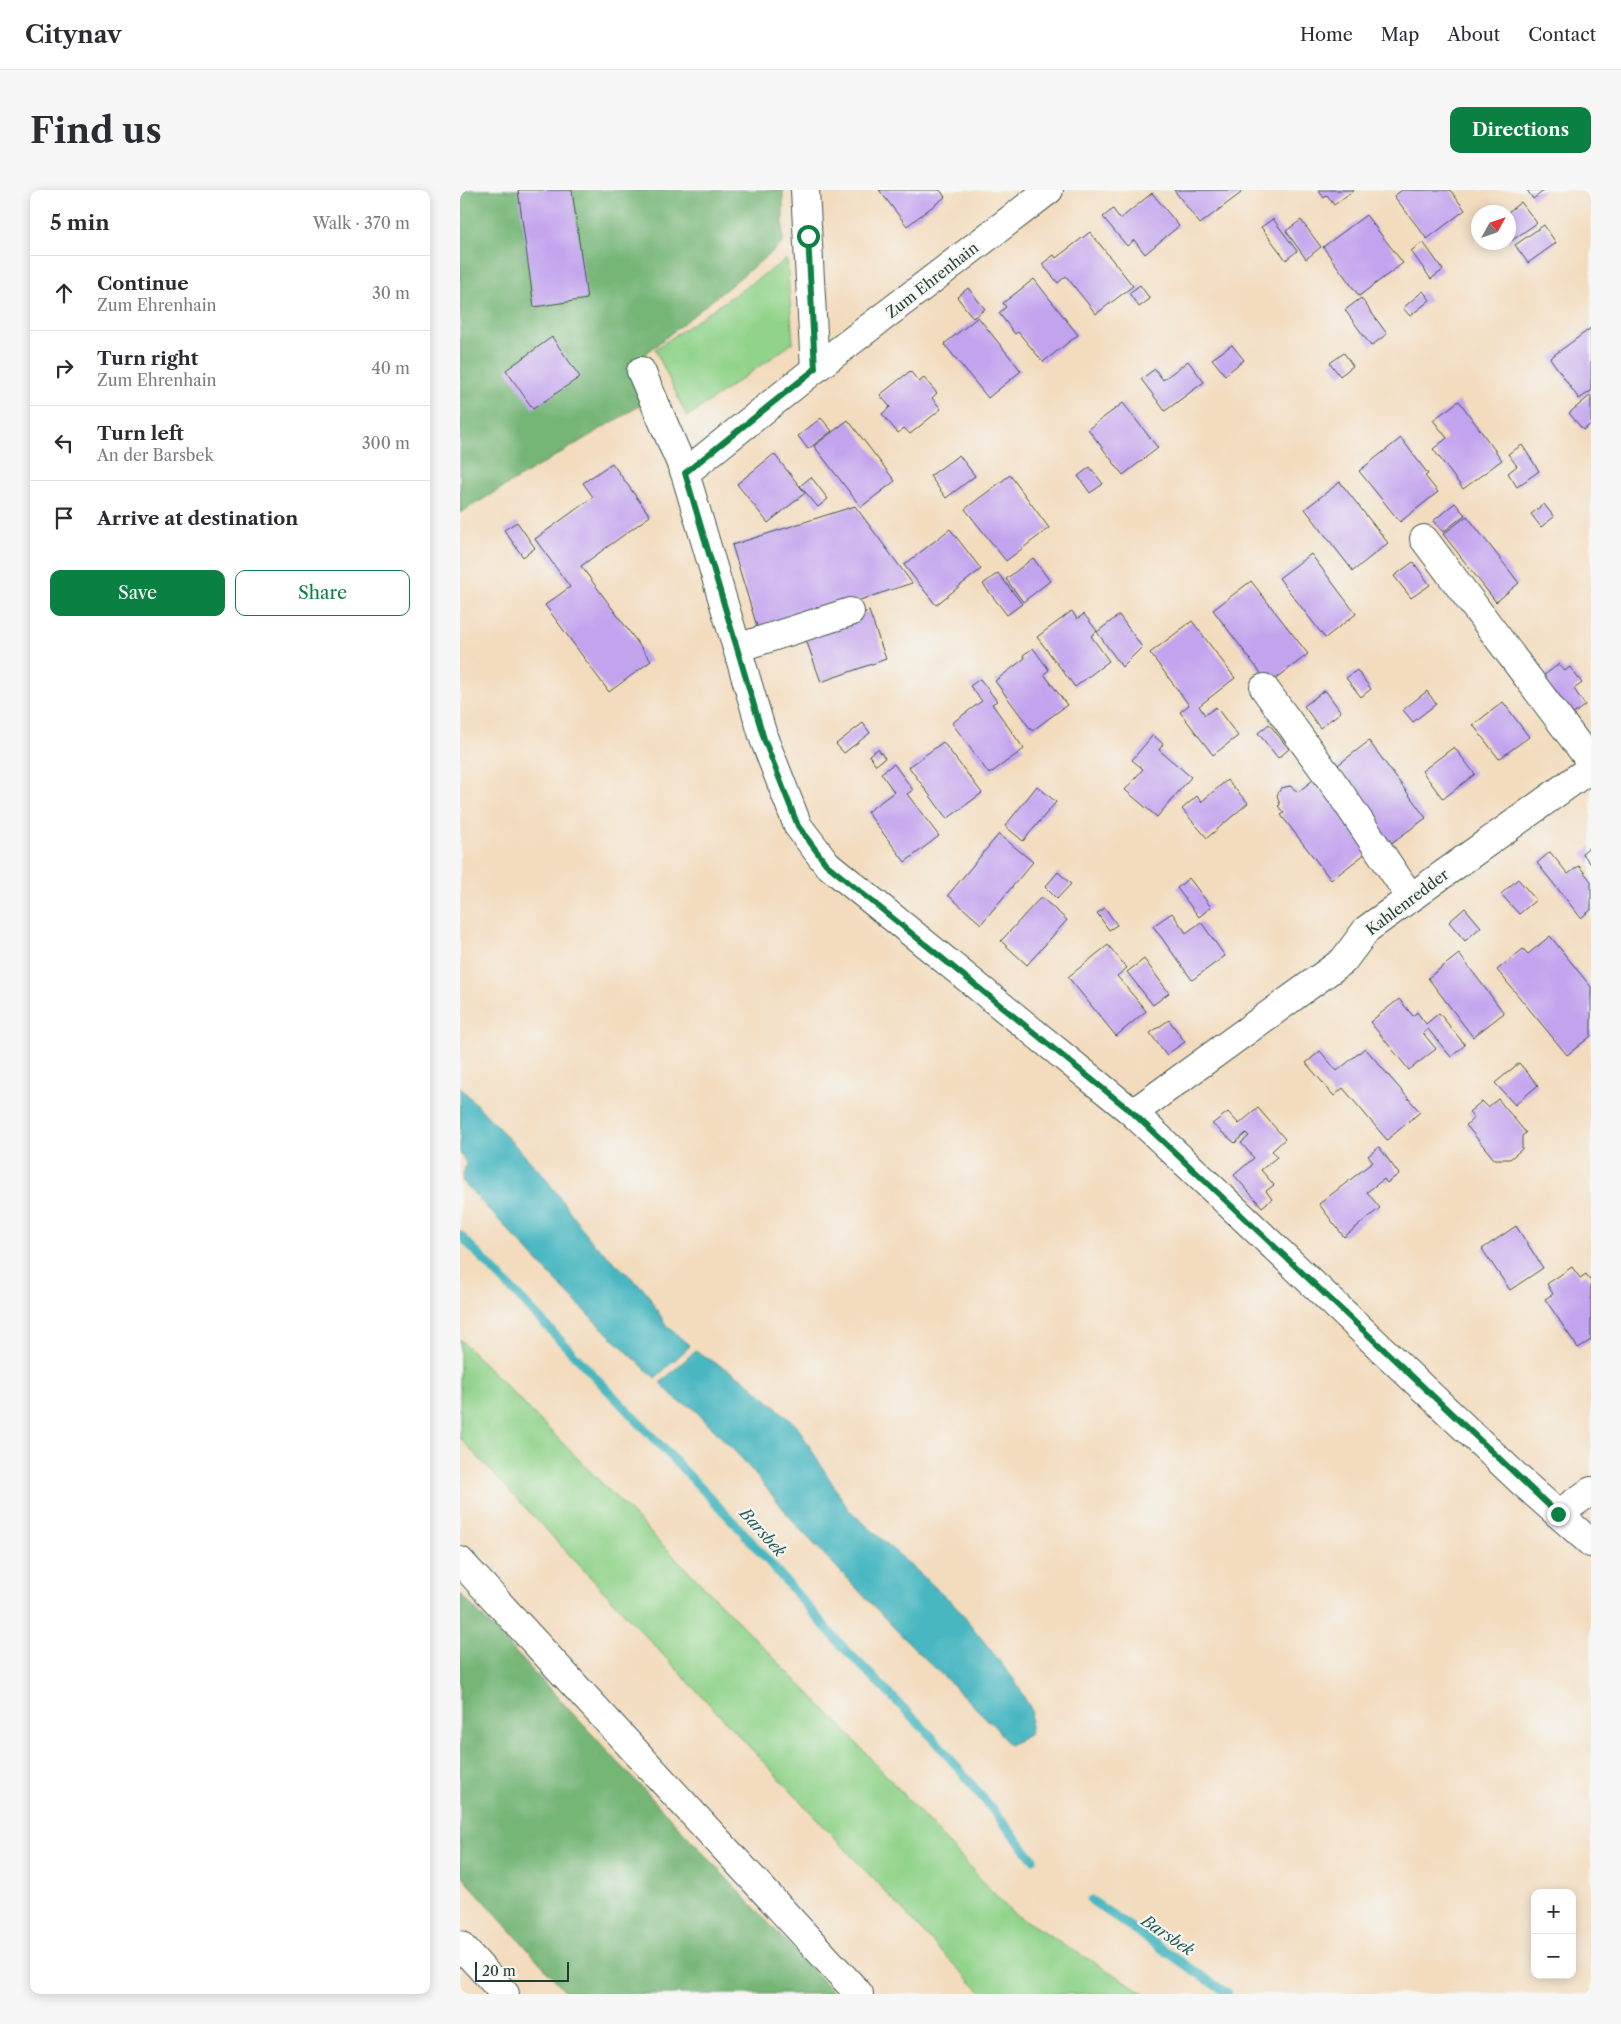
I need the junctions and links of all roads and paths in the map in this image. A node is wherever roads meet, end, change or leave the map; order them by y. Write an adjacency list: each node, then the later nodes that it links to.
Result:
1 (806, 190): 3 (main road)
2 (1049, 190): 3 (main road, Zum Ehrenhain)
3 (815, 369): 5 (main road, Zum Ehrenhain)
4 (641, 371): 5 (main road)
5 (685, 473): 8 (main road)
6 (1424, 538): 10 (main road)
7 (850, 612): 8 (main road)
8 (737, 648): 13 (main road)
9 (1264, 688): 12 (main road)
10 (1591, 762)
11 (1591, 768): 12 (main road, Kahlenredder)
12 (1411, 898): 13 (main road, Kahlenredder)
13 (1133, 1113): 15 (main road)
14 (1591, 1491): 15 (main road)
15 (1558, 1514): 16 (main road)
16 (1591, 1543)
17 (460, 1562): 20 (main road)
18 (460, 1945): 19 (main road)
19 (505, 1994)
20 (859, 1994)

